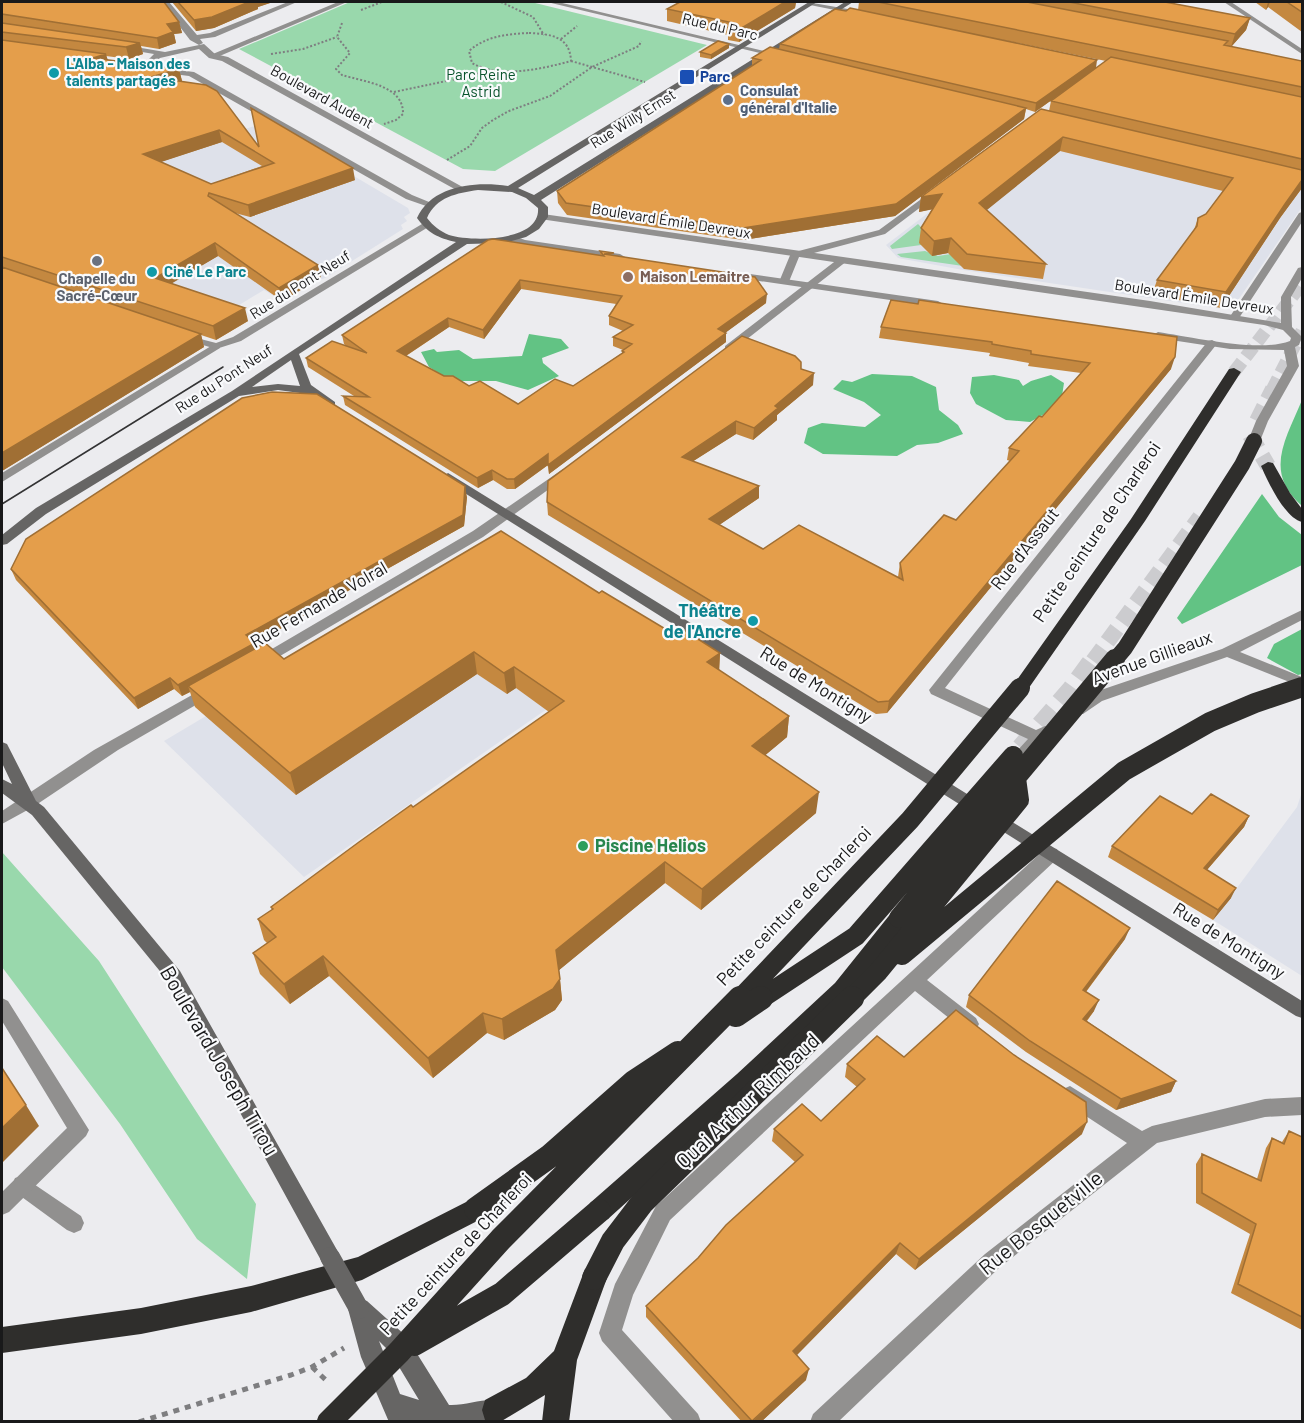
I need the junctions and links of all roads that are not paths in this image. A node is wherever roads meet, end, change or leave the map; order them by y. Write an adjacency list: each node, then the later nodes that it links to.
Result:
1 (165, 2): 10 (street, Boulevard Audent)
2 (293, 2): 10 (street)
3 (343, 2): 18 (street)
4 (551, 2): 13 (street, Rue du Parc)
5 (809, 2): 8 (street); 13 (main road, Rue Willy Ernst)
6 (849, 2): 8 (main road, Rue Willy Ernst)
7 (1227, 2): 15 (street)
8 (838, 9): 9 (street); 14 (main road, Rue Willy Ernst)
9 (870, 15)
10 (193, 38): 12 (street, Boulevard Audent)
11 (112, 44): 16 (street)
12 (201, 46): 16 (street); 18 (street, Boulevard Audent)
13 (742, 46): 14 (street, Rue du Parc); 21 (main road, Rue Willy Ernst)
14 (766, 52): 17 (street, Rue du Parc); 23 (main road, Rue Willy Ernst)
15 (1302, 52)
16 (165, 54): 19 (street)
17 (795, 59)
18 (205, 61): 19 (street); 22 (street, Boulevard Audent)
19 (178, 71): 24 (street)
20 (947, 184): 30 (street)
21 (510, 189): 22 (main road); 23 (main road)
22 (463, 190): 24 (main road)
23 (535, 199): 26 (main road)
24 (429, 204): 27 (main road)
25 (1302, 215): 38 (street)
26 (543, 217): 28 (main road); 30 (street, Boulevard Émile Devreux)
27 (425, 226): 29 (main road); 44 (street, Rue du Pont-Neuf)
28 (511, 238): 29 (main road); 31 (street)
29 (463, 242): 46 (main road, Rue du Pont Neuf)
30 (795, 255): 32 (street, Boulevard Émile Devreux); 35 (street)
31 (630, 259)
32 (842, 261): 36 (street); 38 (street, Boulevard Émile Devreux)
33 (1302, 270): 39 (street)
34 (724, 273): 35 (street)
35 (784, 282): 36 (street)
36 (812, 286): 37 (street); 47 (street)
37 (949, 306)
38 (1234, 318): 39 (street, Boulevard Émile Devreux)
39 (1287, 328): 42 (street, Boulevard Émile Devreux)
40 (1148, 334): 43 (street)
41 (180, 336): 44 (street)
42 (1300, 336): 45 (street, Boulevard Émile Devreux)
43 (1212, 343): 45 (street); 66 (street, Rue d'Assaut)
44 (216, 346): 56 (street, Rue du Pont-Neuf)
45 (1289, 347): 52 (street)
46 (293, 353): 49 (main road); 50 (main road, Rue du Pont Neuf)
47 (716, 358)
48 (1234, 372): 86 (highway, Petite ceinture de Charleroi, bridge)
49 (310, 391): 50 (main road); 51 (main road)
50 (236, 393): 59 (main road, Rue du Pont Neuf)
51 (341, 410)
52 (1254, 441): 74 (highway, bridge)
53 (574, 465): 57 (street, Rue Fernande Volral)
54 (1268, 466): 58 (highway)
55 (441, 472): 57 (main road, Rue de Montigny)
56 (2, 478)
57 (507, 515): 62 (street, Rue Fernande Volral); 70 (main road, Rue de Montigny)
58 (1302, 517)
59 (2, 541)
60 (1302, 615): 61 (street, Avenue Gillieaux)
61 (1227, 652): 63 (street); 66 (street, Avenue Gillieaux)
62 (248, 669)
63 (1302, 682)
64 (219, 685): 69 (street)
65 (1302, 687): 74 (highway, bridge)
66 (1038, 737): 70 (street, Avenue Gillieaux)
67 (2, 748): 69 (main road, Boulevard Joseph Tirou)
68 (2, 785): 69 (main road, Boulevard Joseph Tirou)
69 (29, 803): 71 (street); 84 (main road, Boulevard Joseph Tirou, bridge)
70 (978, 807): 72 (main road, Rue de Montigny)
71 (2, 818)
72 (1051, 854): 73 (street, Quai Arthur Rimbaud); 76 (main road, Rue de Montigny)
73 (913, 980): 77 (street); 93 (street, Quai Arthur Rimbaud)
74 (843, 989): 86 (highway, bridge)
75 (2, 1006): 81 (street)
76 (1302, 1010)
77 (983, 1033)
78 (1056, 1085): 80 (street)
79 (1302, 1106): 80 (street, Rue Bosquetville)
80 (1142, 1142): 94 (street, Rue Bosquetville)
81 (22, 1185): 82 (street); 83 (street)
82 (2, 1206)
83 (74, 1223)
84 (359, 1309): 89 (main road); 90 (main road)
85 (2, 1341): 87 (highway, bridge)
86 (399, 1352): 91 (highway, Petite ceinture de Charleroi, bridge)
87 (564, 1360): 88 (highway); 92 (highway)
88 (495, 1410): 90 (main road)
89 (397, 1412): 90 (main road)
90 (437, 1413)
91 (328, 1422)
92 (555, 1422)
93 (690, 1422)
94 (821, 1422)

